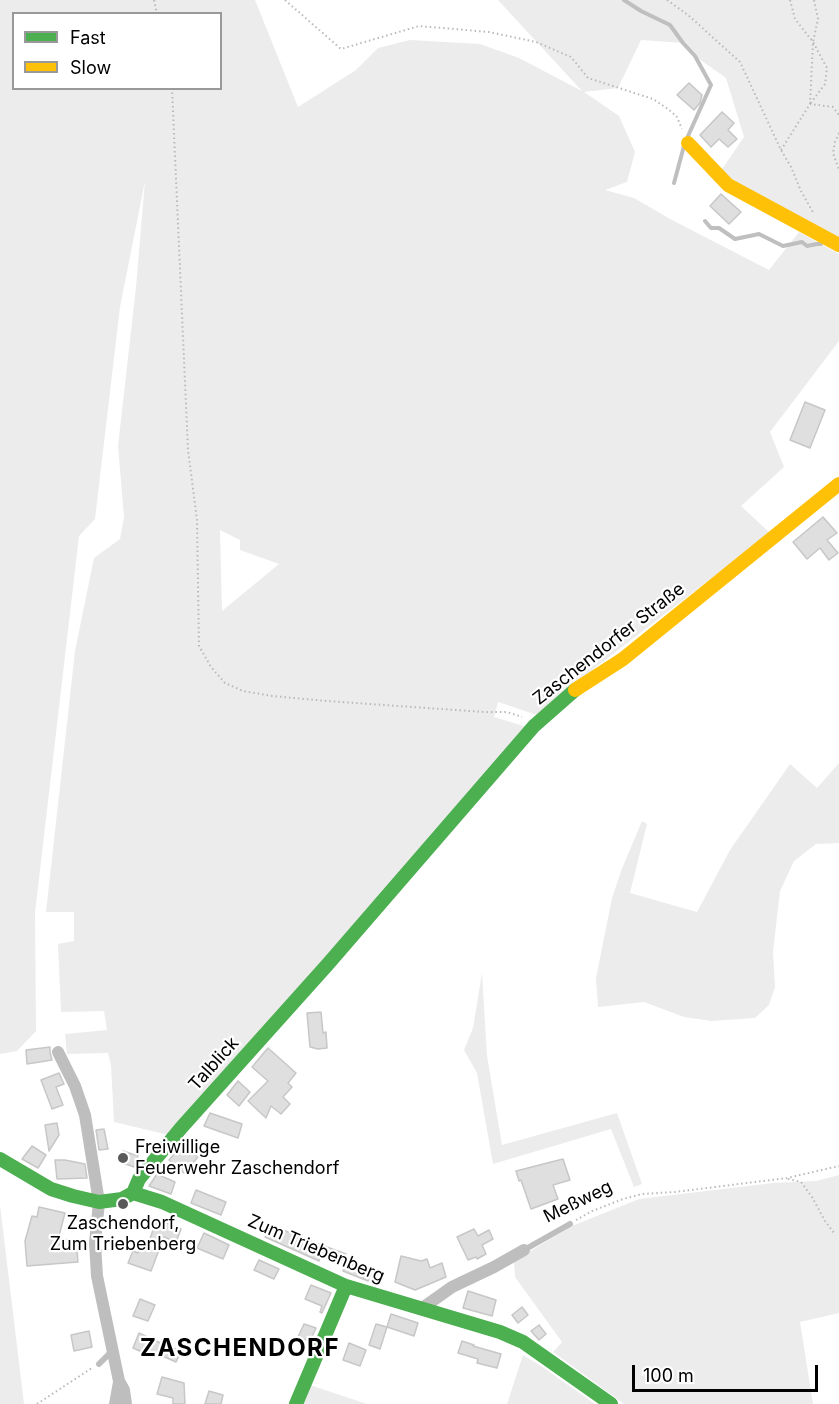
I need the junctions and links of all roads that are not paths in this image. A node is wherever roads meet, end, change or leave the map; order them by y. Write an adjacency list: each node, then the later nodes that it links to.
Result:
1 (687, 140): 2 (street)
2 (836, 243)
3 (839, 484): 4 (street, Zaschendorfer Straße)
4 (328, 964): 7 (street, Talblick)
5 (58, 1052): 8 (street)
6 (0, 1159): 8 (street)
7 (133, 1193): 8 (street); 11 (street, Zum Triebenberg)
8 (99, 1202): 13 (street)
9 (570, 1224): 10 (lane, Meßweg)
10 (524, 1250): 12 (street, Meßweg)
11 (346, 1286): 12 (street, Zum Triebenberg); 18 (street)
12 (421, 1310): 19 (street, Zum Triebenberg)
13 (112, 1351): 14 (lane); 15 (street)
14 (99, 1364)
15 (119, 1381): 16 (street); 17 (street)
16 (116, 1404)
17 (126, 1404)
18 (296, 1404)
19 (611, 1404)

